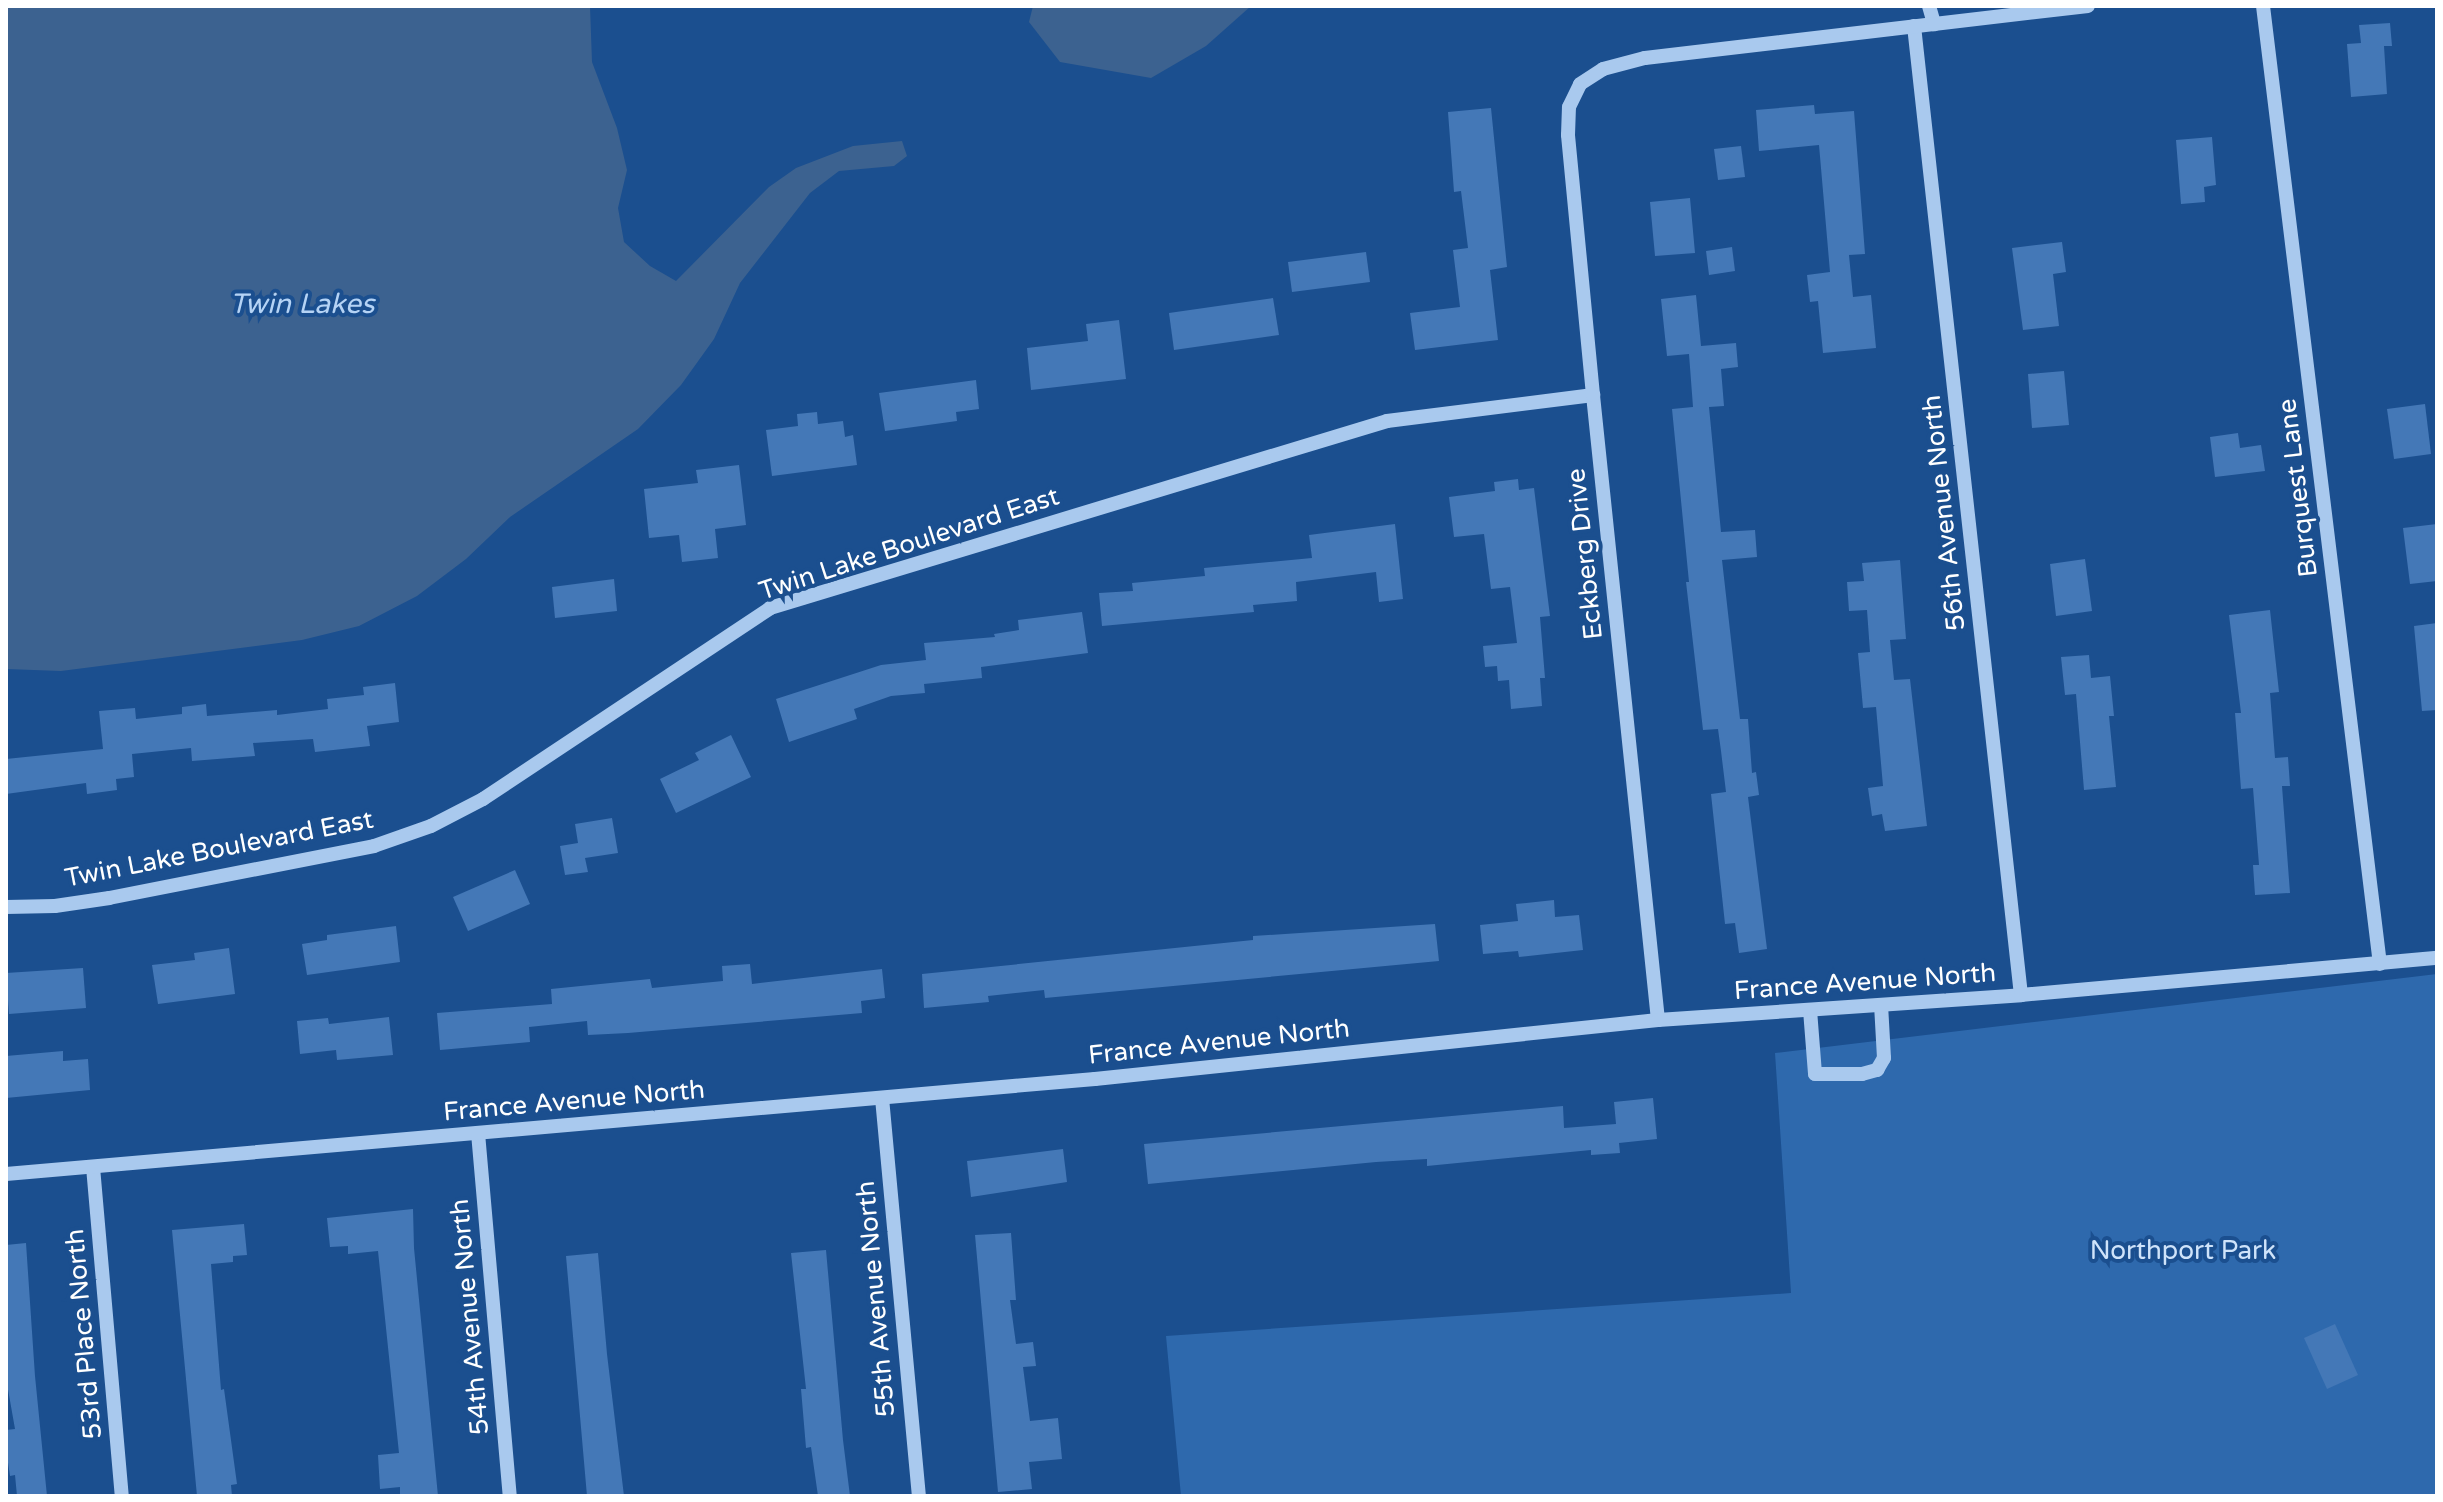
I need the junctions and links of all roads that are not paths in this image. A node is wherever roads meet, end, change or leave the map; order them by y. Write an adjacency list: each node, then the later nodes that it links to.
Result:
1 (1929, 6): 4 (street)
2 (2088, 6): 4 (street)
3 (2263, 6): 9 (street, Burquest Lane)
4 (1934, 24): 5 (street)
5 (1914, 26): 6 (street, Eckberg Drive); 10 (street, 56th Avenue North)
6 (1593, 395): 7 (street, Twin Lake Boulevard East); 13 (street, Eckberg Drive)
7 (6, 907)
8 (2437, 958): 9 (street, France Avenue North)
9 (2380, 964): 10 (street, France Avenue North)
10 (2021, 995): 11 (street, France Avenue North)
11 (1881, 1005): 12 (street, France Avenue North); 12 (street)
12 (1810, 1010): 13 (street, France Avenue North)
13 (1658, 1020): 14 (street, France Avenue North)
14 (882, 1098): 15 (street, France Avenue North); 20 (street, 55th Avenue North)
15 (478, 1133): 16 (street, France Avenue North); 19 (street, 54th Avenue North)
16 (93, 1167): 17 (street, France Avenue North); 18 (street, 53rd Place North)
17 (6, 1174)
18 (122, 1496)
19 (510, 1496)
20 (919, 1496)

